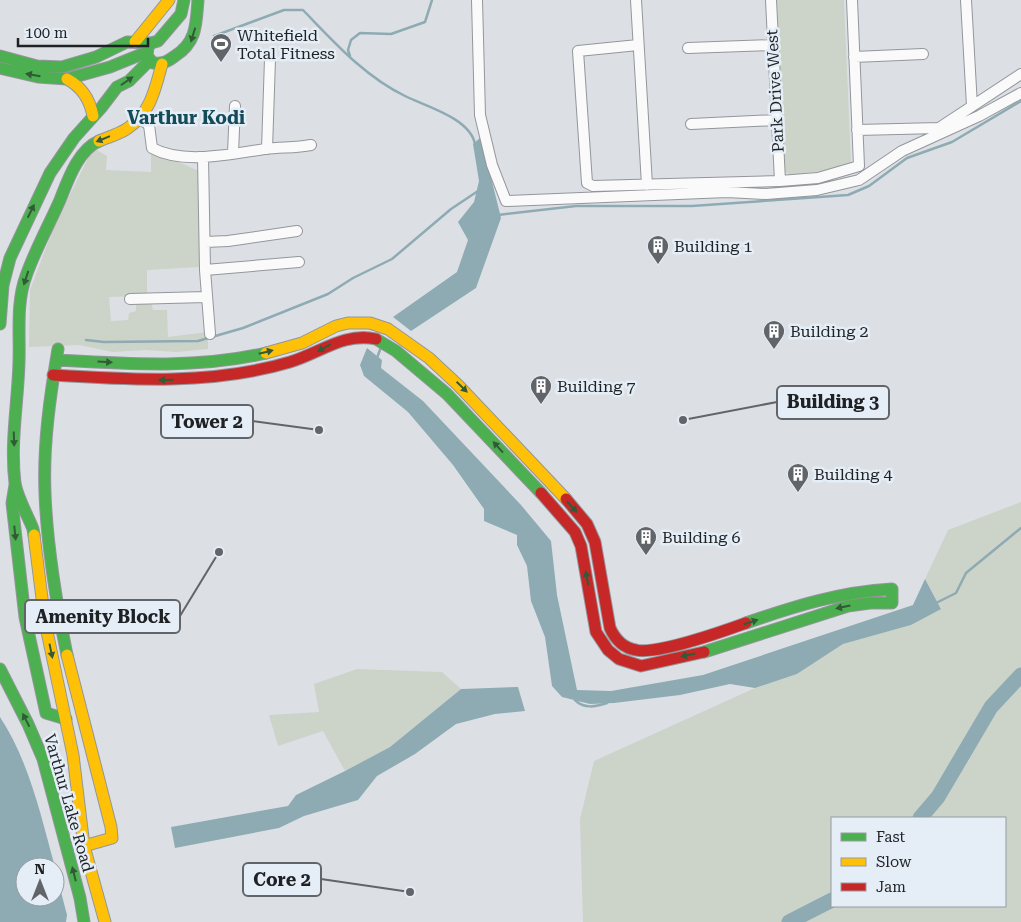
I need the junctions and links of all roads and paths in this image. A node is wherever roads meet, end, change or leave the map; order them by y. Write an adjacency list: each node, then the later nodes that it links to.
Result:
1 (169, 0): 9 (street)
2 (184, 0): 13 (street)
3 (198, 0): 18 (street, one-way to 18)
4 (477, 0): 22 (street)
5 (636, 0): 10 (street)
6 (771, 0): 11 (street, Park Drive West)
7 (852, 0): 16 (street)
8 (966, 0): 24 (street)
9 (135, 42): 13 (street); 15 (street)
10 (638, 45): 37 (street); 37 (street)
11 (773, 45): 12 (street); 27 (street, Park Drive West)
12 (688, 48)
13 (151, 49): 18 (street); 18 (street); 21 (street); 25 (street, one-way to 13)
14 (923, 54): 16 (street)
15 (0, 56)
16 (854, 57): 29 (street)
17 (270, 59): 32 (street)
18 (166, 62): 26 (street, Varthur Lake Road)
19 (0, 68): 21 (street, one-way to 19)
20 (1021, 74): 24 (street)
21 (67, 79): 25 (street)
22 (1021, 93)
23 (235, 106): 33 (street)
24 (972, 106): 29 (street)
25 (93, 116): 31 (street)
26 (139, 118): 34 (street, Varthur Lake Road, one-way to 34); 35 (street)
27 (777, 120): 28 (street); 36 (street, Park Drive West)
28 (690, 124)
29 (857, 130): 36 (street)
30 (311, 145): 32 (street)
31 (70, 146): 34 (street); 44 (street, one-way to 31)
32 (266, 148): 33 (street)
33 (233, 152): 35 (street)
34 (82, 155): 53 (street, Varthur Lake Road, one-way to 53)
35 (202, 157): 39 (street)
36 (780, 181): 37 (street)
37 (647, 185)
38 (297, 231): 39 (street)
39 (204, 242): 41 (street)
40 (299, 262): 41 (street)
41 (204, 270): 42 (street)
42 (206, 297): 43 (street); 45 (street)
43 (130, 299)
44 (0, 324)
45 (210, 334)
46 (398, 335): 47 (street); 48 (street, one-way to 46); 49 (street)
47 (390, 346): 51 (street); 52 (street, one-way to 52)
48 (197, 364): 50 (street, one-way to 48); 52 (street)
49 (439, 367): 51 (street); 56 (street, one-way to 56)
50 (53, 375): 52 (street, one-way to 50); 54 (street)
51 (430, 377): 57 (street, one-way to 51)
52 (198, 379)
53 (16, 485): 55 (street, Varthur Lake Road); 59 (street, Varthur Lake Road, one-way to 59)
54 (47, 526): 55 (street); 60 (street)
55 (33, 529): 59 (street, Varthur Lake Road, one-way to 59)
56 (801, 605): 57 (street); 57 (street, one-way to 57)
57 (805, 618)
58 (0, 669): 61 (street, Varthur Lake Road, one-way to 58)
59 (66, 719): 60 (street, Varthur Lake Road)
60 (84, 846): 62 (street, Varthur Lake Road)
61 (84, 922)
62 (105, 922)

